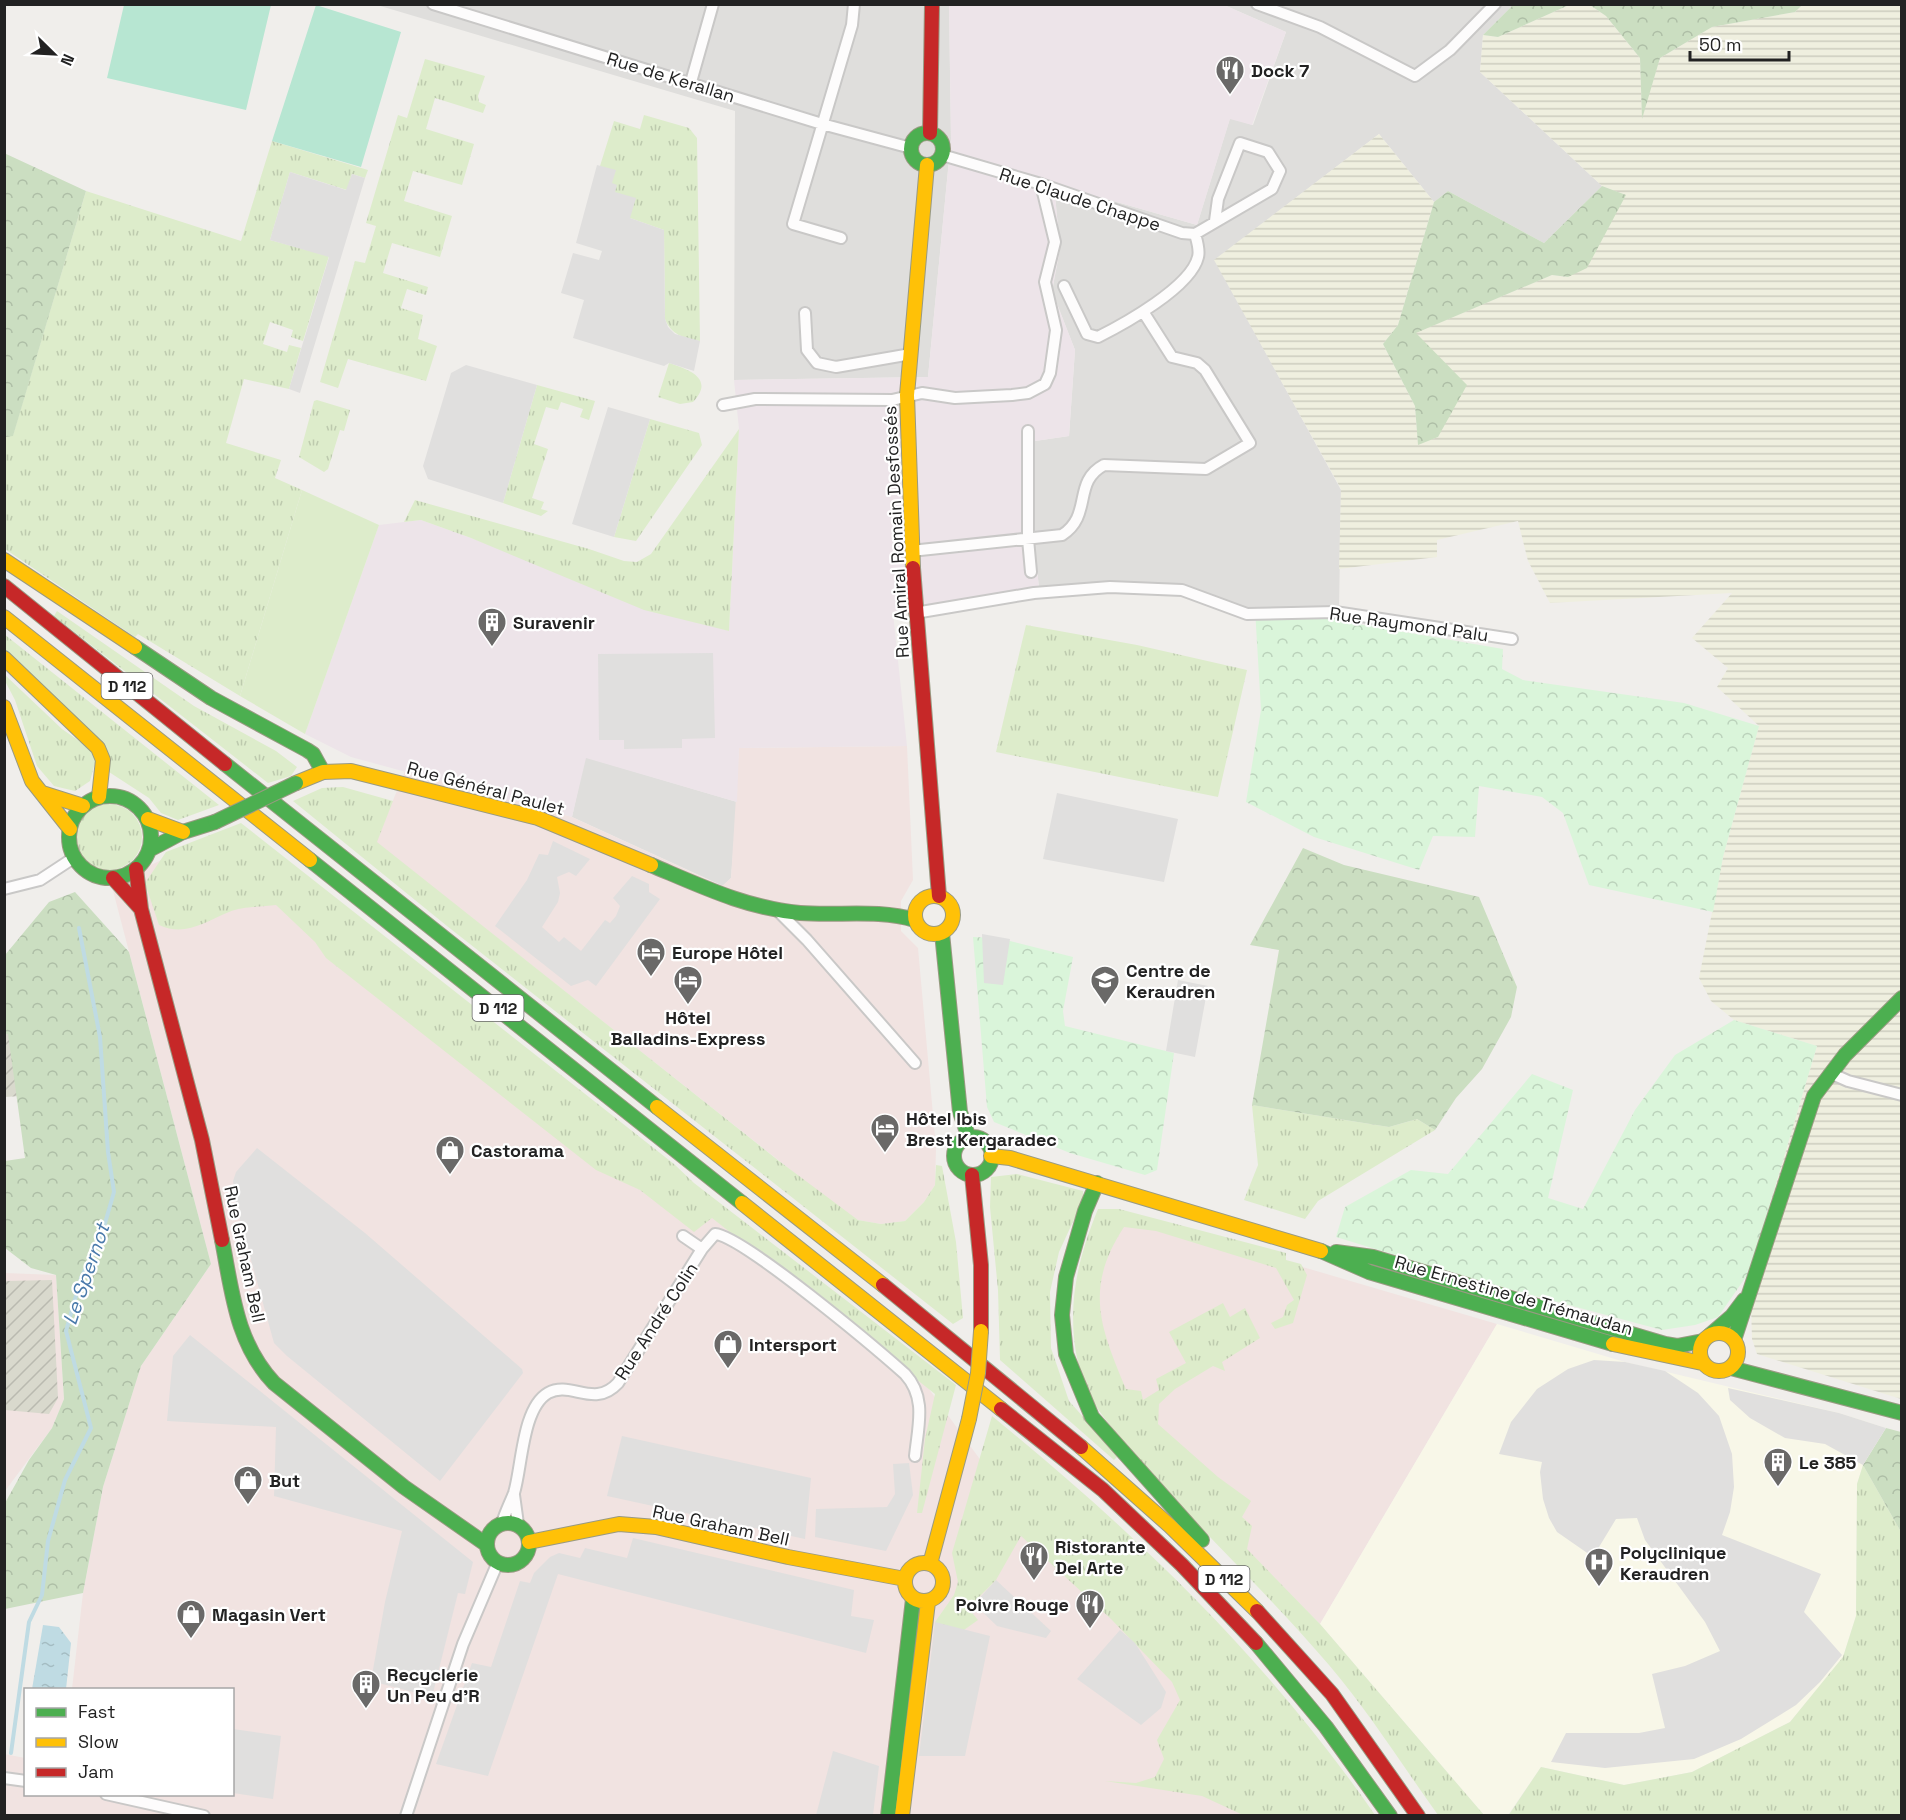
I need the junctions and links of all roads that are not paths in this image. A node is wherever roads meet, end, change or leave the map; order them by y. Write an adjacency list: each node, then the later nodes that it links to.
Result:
1 (713, 4): 7 (street)
2 (854, 4): 8 (street)
3 (932, 4): 9 (main road)
4 (1257, 4): 5 (street)
5 (1495, 4)
6 (437, 5): 7 (street, Rue de Kerallan)
7 (691, 82): 8 (street, Rue de Kerallan)
8 (822, 124): 10 (street, Rue de Kerallan); 16 (street)
9 (930, 133): 10 (main road); 11 (main road)
10 (911, 148): 12 (main road)
11 (942, 155): 12 (main road); 13 (street, Rue Claude Chappe)
12 (927, 165): 20 (main road, Rue Amiral Romain Desfossés)
13 (1041, 184): 15 (street, Rue Claude Chappe); 21 (street)
14 (1215, 221): 14 (street); 15 (street)
15 (1195, 234): 19 (street)
16 (842, 238)
17 (1064, 286): 19 (street)
18 (805, 313): 20 (street)
19 (1144, 313): 24 (street)
20 (911, 354): 21 (main road, Rue Amiral Romain Desfossés)
21 (907, 395): 22 (street); 25 (main road, Rue Amiral Romain Desfossés)
22 (723, 405)
23 (1028, 432): 24 (street)
24 (1028, 539): 25 (street); 27 (street)
25 (911, 551): 29 (main road, Rue Amiral Romain Desfossés)
26 (4, 560): 34 (main road)
27 (1031, 572)
28 (4, 586): 83 (main road, D 112)
29 (915, 613): 31 (street, Rue Raymond Palu); 46 (main road, Rue Amiral Romain Desfossés)
30 (4, 617): 91 (main road, D 112)
31 (1512, 639)
32 (4, 658): 36 (main road)
33 (4, 707): 35 (main road)
34 (323, 772): 40 (main road, Rue Général Paulet, bridge); 49 (main road, Rue Général Paulet)
35 (42, 793): 37 (main road); 39 (main road)
36 (99, 797): 37 (main road); 38 (main road)
37 (83, 806): 39 (main road)
38 (148, 819): 40 (main road); 41 (main road)
39 (70, 829): 42 (main road)
40 (183, 832): 41 (main road, Rue Général Paulet)
41 (149, 850): 43 (main road)
42 (75, 857): 44 (main road); 45 (street)
43 (136, 869): 44 (main road); 48 (main road, Rue Graham Bell)
44 (113, 878): 48 (main road, Rue Graham Bell)
45 (4, 890)
46 (939, 896): 47 (main road); 52 (main road)
47 (918, 905): 50 (main road, Rue Général Paulet); 51 (main road)
48 (141, 909): 73 (main road, Rue Graham Bell)
49 (778, 911): 50 (main road, Rue Général Paulet); 54 (street)
50 (896, 914): 51 (main road, Rue Général Paulet)
51 (915, 920): 52 (main road)
52 (942, 933): 57 (main road)
53 (1902, 998): 55 (main road)
54 (915, 1063)
55 (1830, 1073): 56 (street); 64 (main road)
56 (1902, 1095)
57 (969, 1138): 58 (main road); 59 (main road)
58 (992, 1155): 59 (main road); 60 (main road, Rue Ernestine de Trémaudan)
59 (972, 1175): 79 (main road, bridge)
60 (1097, 1183): 63 (main road, Rue Ernestine de Trémaudan); 83 (main road)
61 (683, 1236): 62 (street, Rue André Colin)
62 (702, 1249): 71 (street); 72 (street, Rue André Colin)
63 (1319, 1250): 65 (main road, Rue Ernestine de Trémaudan); 67 (main road, Rue Ernestine de Trémaudan)
64 (1754, 1285): 65 (main road); 66 (main road)
65 (1707, 1338): 66 (main road); 67 (main road)
66 (1736, 1346): 68 (main road); 69 (main road)
67 (1702, 1363): 68 (main road)
68 (1731, 1368): 69 (main road)
69 (1779, 1381): 70 (main road)
70 (1902, 1413)
71 (915, 1455)
72 (514, 1492): 74 (street, Rue André Colin); 75 (street, Rue André Colin)
73 (450, 1519): 75 (main road, Rue Graham Bell); 77 (main road, Rue Graham Bell)
74 (518, 1524): 75 (main road); 76 (main road)
75 (498, 1525): 77 (main road)
76 (529, 1542): 78 (main road); 80 (main road, Rue Graham Bell)
77 (487, 1545): 78 (main road)
78 (498, 1562): 88 (street)
79 (930, 1564): 80 (main road); 82 (main road)
80 (904, 1579): 81 (main road)
81 (913, 1599): 82 (main road); 89 (main road)
82 (928, 1602): 90 (main road)
83 (1302, 1659): 92 (main road, D 112)
84 (4, 1778): 85 (street)
85 (24, 1781)
86 (115, 1796): 87 (street)
87 (204, 1815)
88 (406, 1815)
89 (888, 1815)
90 (902, 1815)
91 (1390, 1815)
92 (1418, 1815)

